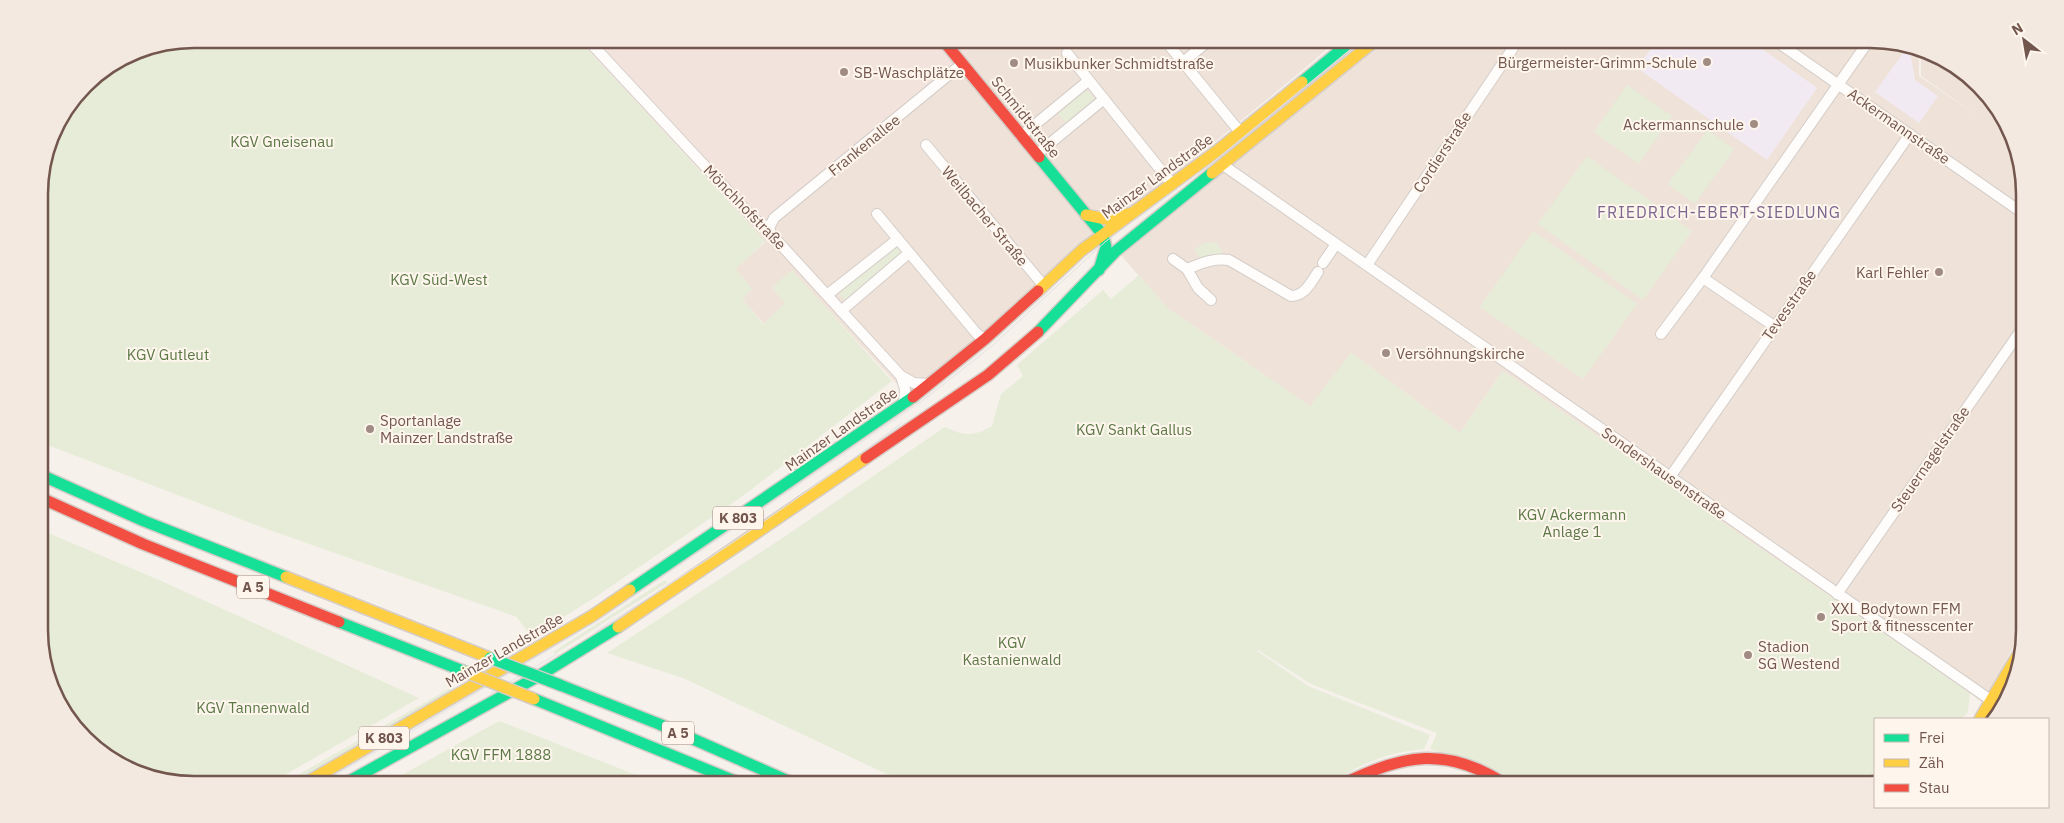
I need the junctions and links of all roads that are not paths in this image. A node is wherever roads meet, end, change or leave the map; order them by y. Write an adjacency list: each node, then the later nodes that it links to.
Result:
1 (596, 48): 27 (street, Mönchhofstraße)
2 (949, 48): 12 (main road, Schmidtstraße)
3 (1171, 48): 11 (street)
4 (1200, 48): 11 (street)
5 (1343, 48): 16 (main road, Mainzer Landstraße)
6 (1366, 48): 21 (main road, Mainzer Landstraße)
7 (1513, 48): 34 (street, Cordierstraße)
8 (1786, 48): 14 (street, Ackermannstraße)
9 (1864, 48): 14 (street)
10 (1066, 53): 13 (street)
11 (1183, 62): 16 (street)
12 (962, 64): 18 (main road, Schmidtstraße); 27 (street, Frankenallee)
13 (1088, 80): 15 (street); 18 (street)
14 (1839, 83): 17 (street, Ackermannstraße); 37 (street)
15 (1104, 99): 20 (street); 22 (street)
16 (1240, 132): 22 (main road, Mainzer Landstraße)
17 (1910, 134): 23 (street, Ackermannstraße); 42 (street, Tevesstraße)
18 (1021, 136): 20 (main road, Schmidtstraße)
19 (926, 145): 38 (street, Weilbacher Straße)
20 (1037, 154): 26 (main road, Schmidtstraße)
21 (1223, 165): 28 (main road, Mainzer Landstraße); 31 (street, Sondershausenstraße)
22 (1172, 184): 24 (main road, Mainzer Landstraße)
23 (2016, 208)
24 (1132, 213): 26 (main road); 29 (main road, Mainzer Landstraße)
25 (877, 214): 30 (street)
26 (1086, 215): 29 (main road, Schmidtstraße)
27 (769, 228): 39 (street, Mönchhofstraße)
28 (1139, 233): 29 (main road); 36 (main road, Mainzer Landstraße)
29 (1103, 235): 36 (main road); 38 (main road, Mainzer Landstraße)
30 (898, 239): 32 (street); 39 (street)
31 (1336, 244): 34 (street, Sondershausenstraße); 35 (street)
32 (909, 253): 41 (street); 45 (street)
33 (1174, 259): 35 (street)
34 (1366, 266): 49 (street, Sondershausenstraße)
35 (1187, 269): 40 (street)
36 (1098, 270): 59 (main road, Mainzer Landstraße / K 803)
37 (1703, 278): 42 (street); 43 (street)
38 (1044, 286): 45 (main road, Mainzer Landstraße)
39 (827, 295): 41 (street, Mönchhofstraße)
40 (1211, 300)
41 (841, 311): 46 (street, Mönchhofstraße)
42 (1774, 326): 49 (street, Tevesstraße)
43 (1661, 334)
44 (2016, 337): 52 (street, Steuernagelstraße)
45 (985, 339): 47 (main road, Mainzer Landstraße)
46 (901, 376): 47 (street, Mönchhofstraße); 48 (street)
47 (930, 384): 48 (main road, Mainzer Landstraße / K 803)
48 (904, 404): 58 (main road, Mainzer Landstraße / K 803)
49 (1670, 477): 52 (street, Sondershausenstraße)
50 (48, 478): 61 (main road, A 5, bridge)
51 (48, 501): 60 (main road, A 5, bridge)
52 (1837, 594): 54 (street, Sondershausenstraße)
53 (2013, 665): 54 (main road)
54 (1992, 701): 55 (main road)
55 (1981, 718)
56 (1362, 775): 57 (main road)
57 (1491, 775)
58 (318, 776)
59 (359, 776)
60 (722, 776)
61 (776, 776)

